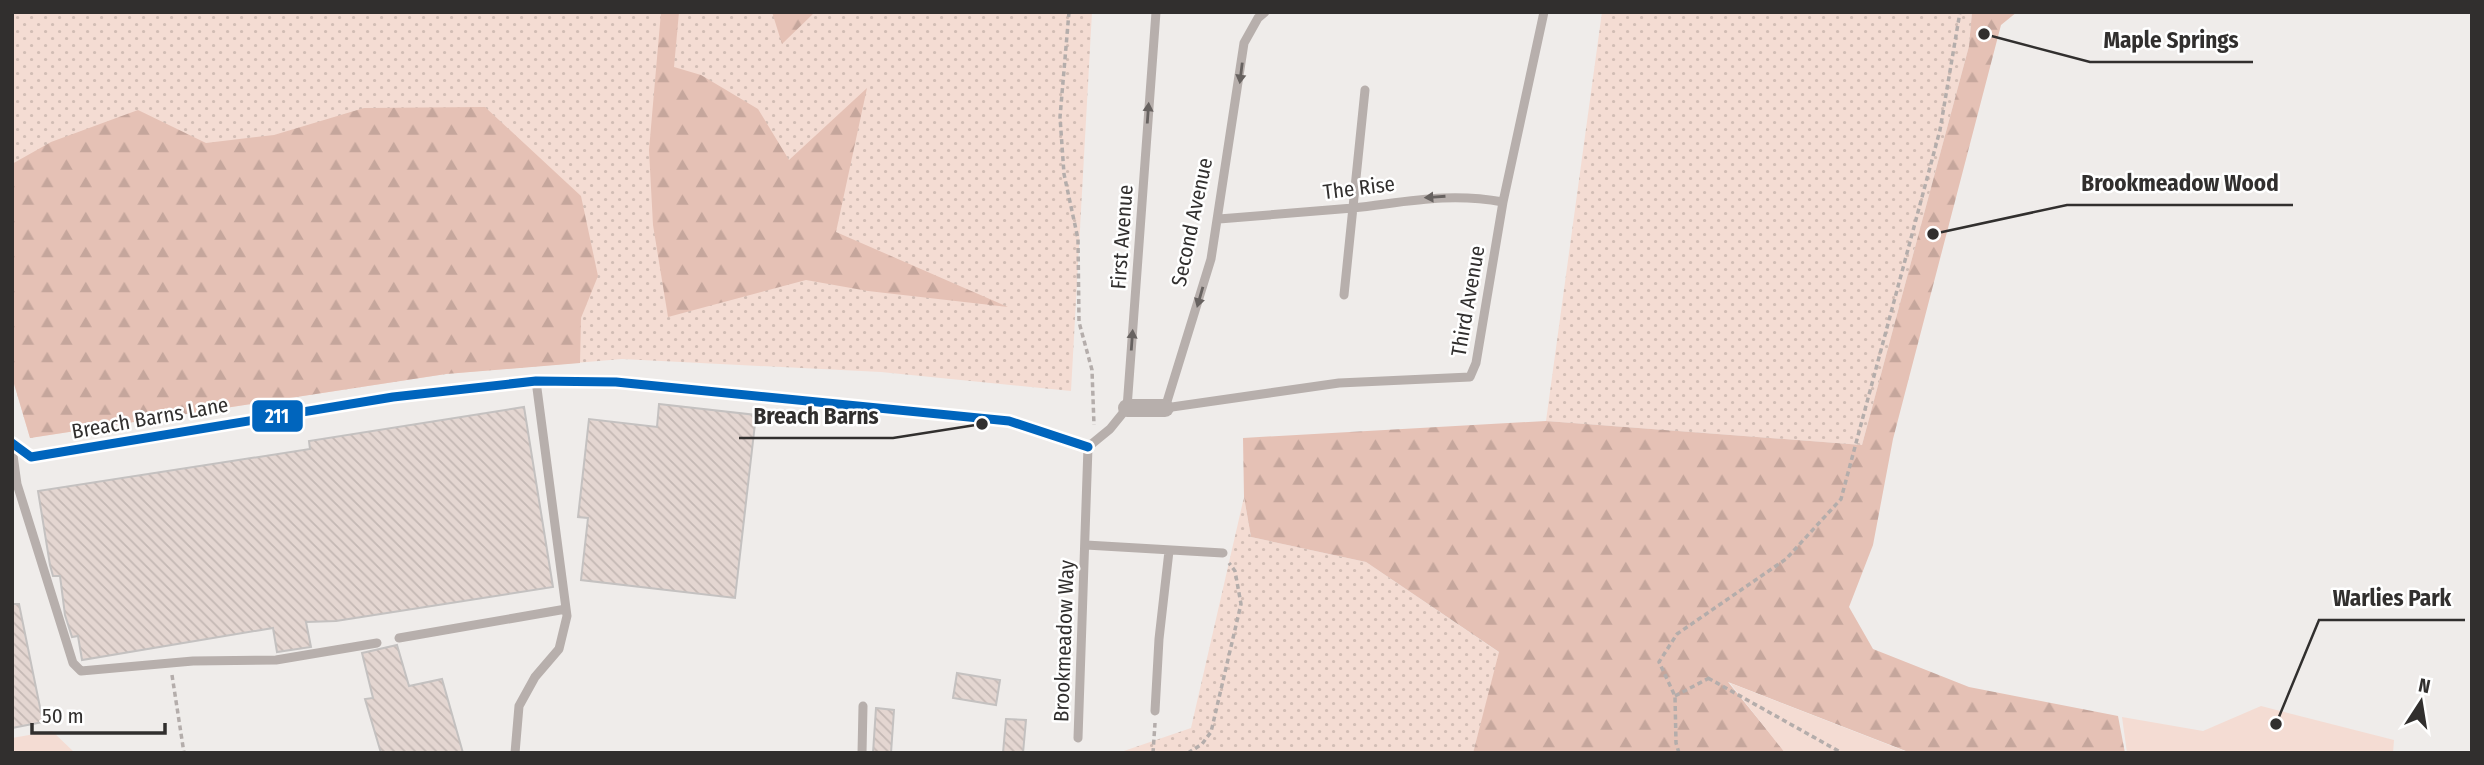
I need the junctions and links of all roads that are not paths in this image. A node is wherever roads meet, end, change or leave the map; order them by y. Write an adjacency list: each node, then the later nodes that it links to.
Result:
1 (1156, 12): 10 (lane, First Avenue, one-way to 1)
2 (1265, 12): 7 (lane, Second Avenue, one-way to 7)
3 (1544, 12): 5 (lane, Third Avenue)
4 (1365, 90): 6 (lane)
5 (1503, 202): 6 (lane, The Rise, one-way to 6); 11 (lane, Third Avenue)
6 (1355, 208): 7 (lane, The Rise); 8 (lane)
7 (1219, 219): 11 (lane, Second Avenue, one-way to 11)
8 (1344, 295)
9 (536, 381): 12 (lane, Breach Barns Lane); 13 (lane, Breach Barns Lane); 17 (lane)
10 (1127, 408): 11 (street); 13 (lane)
11 (1165, 408)
12 (13, 446): 19 (lane)
13 (1088, 447): 14 (lane, Brookmeadow Way)
14 (1086, 545): 15 (lane, Brookmeadow Way); 22 (lane, Brookmeadow Way)
15 (1168, 551): 16 (lane, Brookmeadow Way); 21 (lane)
16 (1223, 553)
17 (566, 608): 18 (lane); 23 (lane)
18 (399, 638)
19 (377, 643)
20 (863, 706): 24 (lane)
21 (1155, 711)
22 (1078, 738)
23 (515, 753)
24 (862, 753)

